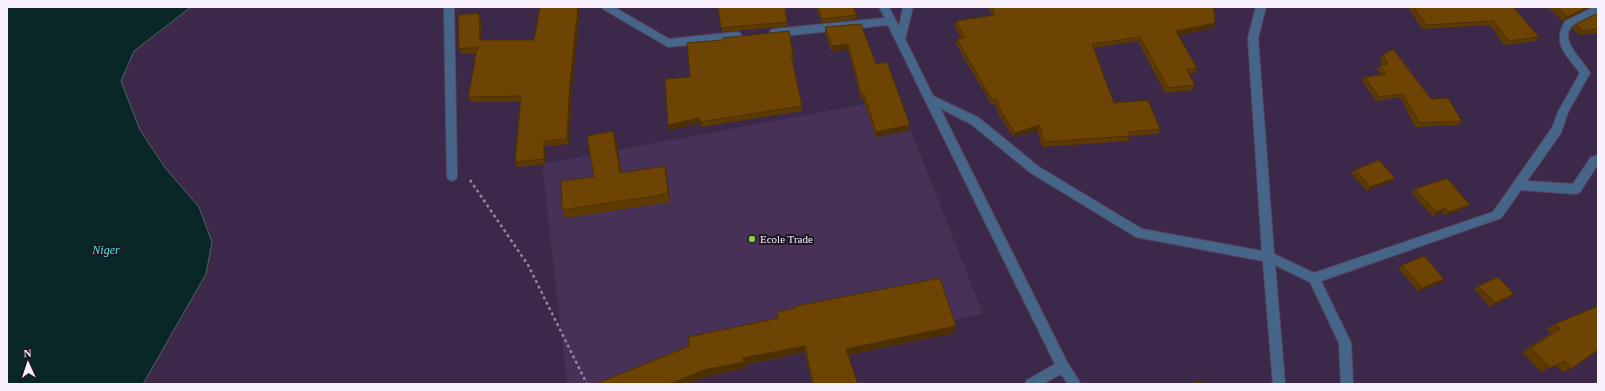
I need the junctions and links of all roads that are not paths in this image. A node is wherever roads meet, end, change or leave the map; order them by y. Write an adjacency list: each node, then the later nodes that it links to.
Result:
1 (449, 7): 13 (street)
2 (606, 7): 9 (street)
3 (884, 7): 7 (street)
4 (908, 7): 10 (street)
5 (1261, 7): 15 (street)
6 (1598, 9): 14 (street)
7 (891, 21): 8 (street); 10 (street)
8 (760, 34)
9 (745, 36)
10 (901, 37): 11 (street)
11 (931, 99): 15 (street); 17 (street)
12 (1598, 159): 14 (street)
13 (452, 176)
14 (1518, 185): 16 (street)
15 (1268, 257): 16 (street); 20 (street)
16 (1314, 278): 21 (street)
17 (1063, 366): 18 (street); 19 (street)
18 (1031, 384)
19 (1075, 384)
20 (1279, 384)
21 (1347, 384)

